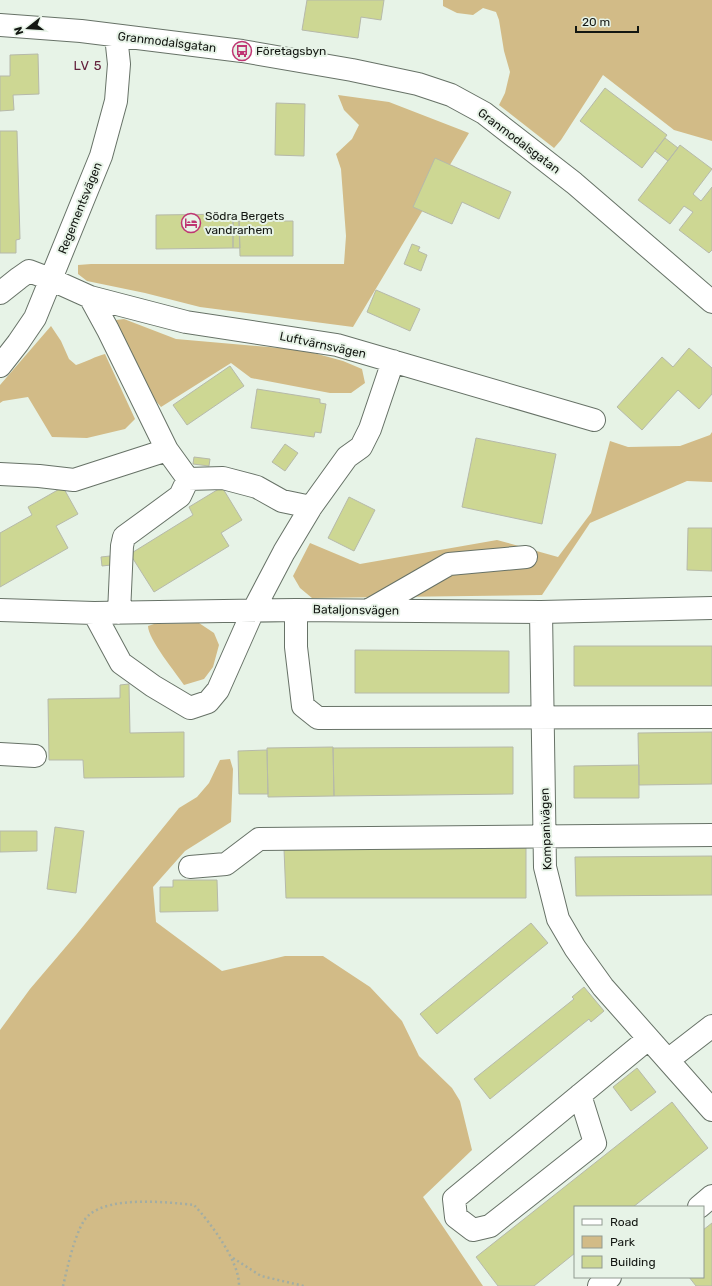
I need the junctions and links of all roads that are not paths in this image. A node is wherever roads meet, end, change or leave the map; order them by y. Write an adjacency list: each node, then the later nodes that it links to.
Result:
1 (0, 25): 2 (street, Granmodalsgatan)
2 (116, 36): 3 (street, Regementsvägen); 6 (street, Granmodalsgatan)
3 (50, 279): 4 (street, Luftvärnsvägen); 5 (street, Luftvärnsvägen); 8 (street, Regementsvägen)
4 (0, 293)
5 (90, 297): 7 (street, Luftvärnsvägen); 10 (street)
6 (712, 302)
7 (394, 361): 9 (street, Luftvärnsvägen); 13 (street)
8 (0, 366)
9 (594, 420)
10 (167, 450): 11 (street); 12 (street)
11 (0, 474)
12 (188, 479): 13 (street); 22 (street)
13 (311, 507): 19 (street)
14 (526, 556): 18 (street)
15 (712, 608): 20 (street, Bataljonsvägen)
16 (0, 610): 21 (street, Bataljonsvägen)
17 (296, 610): 18 (street, Bataljonsvägen); 19 (street, Bataljonsvägen); 24 (street)
18 (368, 610): 20 (street, Bataljonsvägen)
19 (253, 611): 21 (street); 22 (street, Bataljonsvägen)
20 (541, 612): 24 (street, Kompanivägen)
21 (94, 613): 22 (street, Bataljonsvägen)
22 (119, 613)
23 (712, 717): 24 (street)
24 (543, 718): 28 (street, Kompanivägen)
25 (0, 754): 26 (street)
26 (34, 756)
27 (712, 835): 28 (street)
28 (545, 836): 29 (street); 31 (street, Kompanivägen)
29 (190, 867)
30 (712, 1026): 32 (street)
31 (648, 1039): 32 (street, Kompanivägen); 33 (street)
32 (668, 1060): 34 (street, Kompanivägen)
33 (580, 1095): 33 (street)
34 (712, 1110)
35 (712, 1196): 36 (street)
36 (700, 1206)
37 (609, 1278): 38 (street)
38 (599, 1286)

